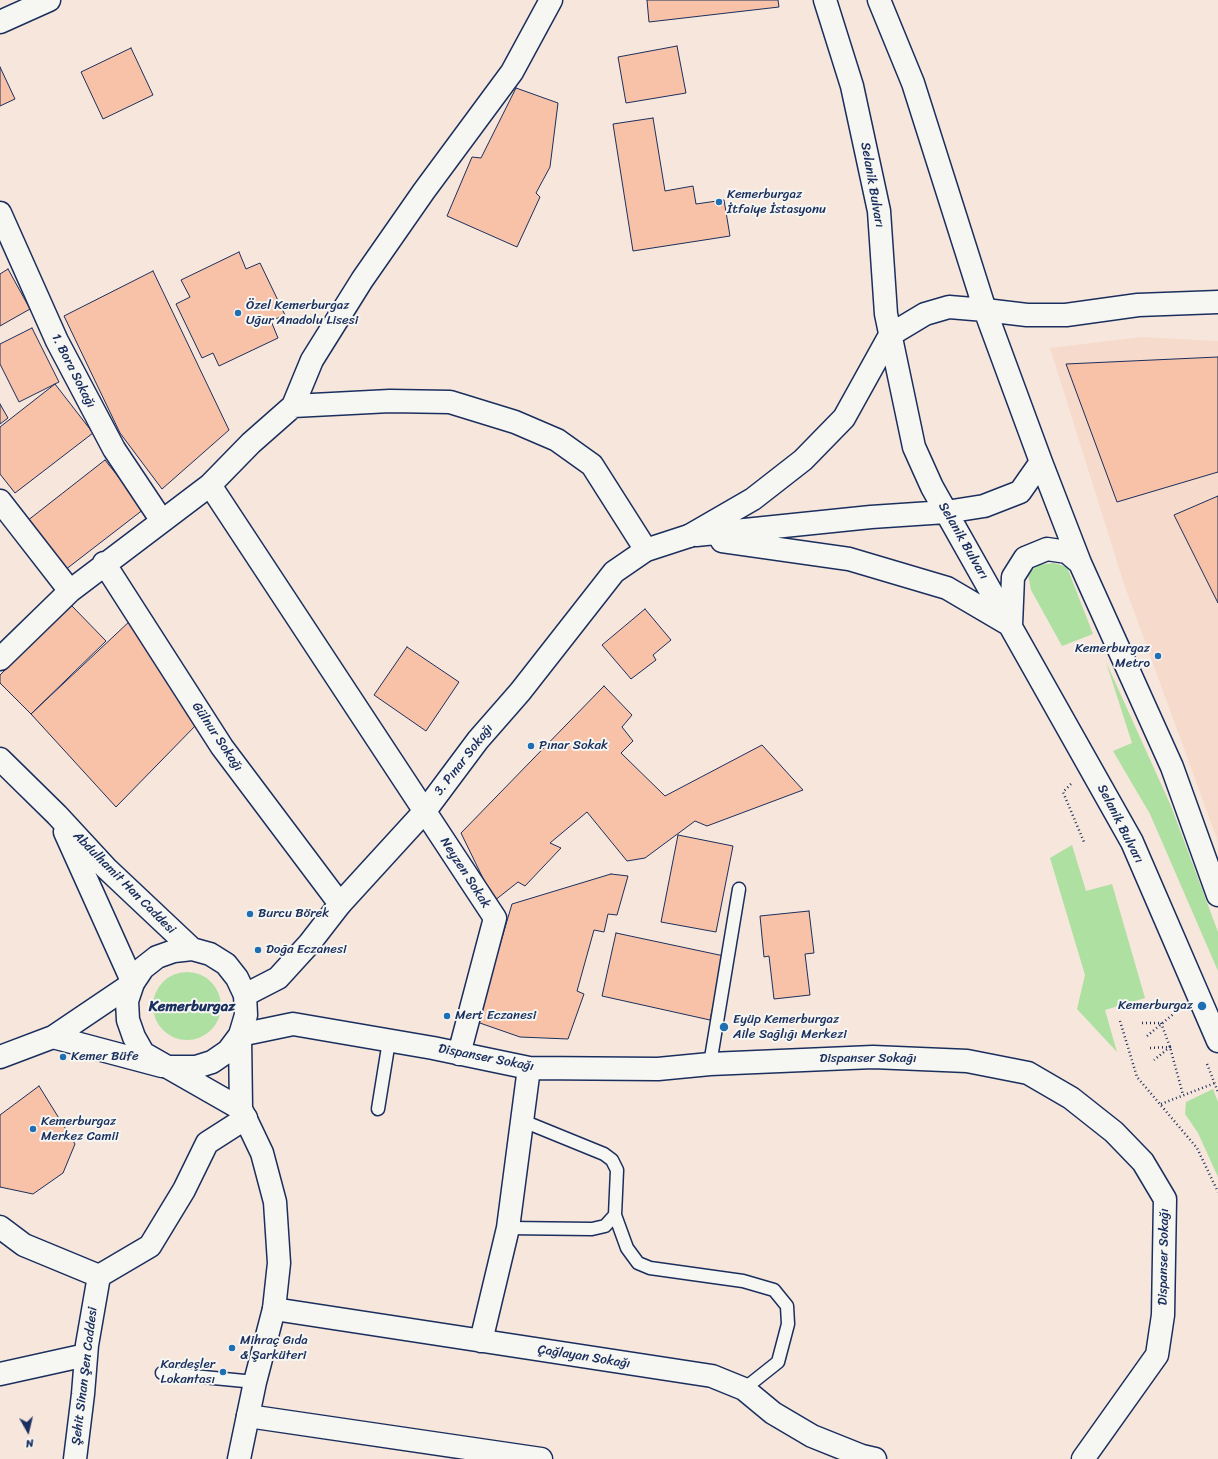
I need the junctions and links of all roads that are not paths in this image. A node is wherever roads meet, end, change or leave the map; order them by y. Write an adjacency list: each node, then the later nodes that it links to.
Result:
1 (49, 0): 5 (street)
2 (551, 0): 10 (street)
3 (825, 0): 9 (street, Selanik Bulvarı)
4 (879, 0): 8 (street)
5 (0, 22)
6 (0, 213): 15 (street, 1. Bora Sokağı)
7 (1218, 302): 8 (street)
8 (985, 310): 9 (street); 11 (street)
9 (890, 335): 14 (street, Selanik Bulvarı); 16 (street)
10 (293, 406): 12 (street); 17 (street)
11 (1041, 462): 14 (street); 19 (street)
12 (210, 485): 15 (street); 24 (street, Neyzen Sokak)
13 (0, 501): 20 (street)
14 (946, 512): 16 (street); 21 (street, Selanik Bulvarı)
15 (162, 521): 18 (street)
16 (689, 536): 17 (street, 3. Pınar Sokağı); 21 (street)
17 (646, 550): 24 (street, 3. Pınar Sokağı)
18 (104, 563): 20 (street); 28 (street, Gülnur Sokağı)
19 (1080, 563): 21 (street); 27 (street)
20 (70, 591): 22 (street)
21 (1011, 625): 35 (street, Selanik Bulvarı)
22 (0, 659)
23 (0, 759): 25 (street, Abdulhamit Han Caddesi)
24 (425, 811): 28 (street, 3. Pınar Sokağı); 36 (street, Neyzen Sokak)
25 (57, 815): 29 (street, Abdulhamit Han Caddesi); 30 (street, Abdulhamit Han Caddesi)
26 (740, 889): 38 (lane)
27 (1218, 895)
28 (340, 904): 31 (street, 3. Pınar Sokağı)
29 (192, 950): 30 (street); 31 (street)
30 (133, 983): 33 (street); 39 (street)
31 (245, 995): 32 (street)
32 (240, 1035): 34 (street, Dispanser Sokağı); 39 (street); 42 (street)
33 (53, 1037): 37 (street); 39 (street)
34 (389, 1041): 36 (street, Dispanser Sokağı); 41 (lane)
35 (1218, 1041)
36 (458, 1054): 40 (street, Dispanser Sokağı)
37 (0, 1057)
38 (710, 1064): 40 (street, Dispanser Sokağı); 61 (street, Dispanser Sokağı)
39 (167, 1067): 42 (street)
40 (529, 1068): 43 (street)
41 (378, 1109)
42 (243, 1114): 47 (street); 48 (street)
43 (523, 1120): 44 (lane); 46 (street)
44 (615, 1215): 46 (lane); 54 (lane)
45 (0, 1227): 47 (street)
46 (508, 1228): 49 (street)
47 (99, 1276): 50 (street, Şehit Sinan Şen Caddesi)
48 (274, 1309): 49 (street, Çağlayan Sokağı); 53 (street)
49 (481, 1341): 54 (street, Çağlayan Sokağı)
50 (86, 1355): 52 (street); 57 (street, Şehit Sinan Şen Caddesi)
51 (162, 1373): 53 (lane)
52 (0, 1374)
53 (255, 1382): 55 (street)
54 (744, 1389): 60 (street, Çağlayan Sokağı)
55 (248, 1416): 56 (street); 58 (street)
56 (462, 1453): 59 (street)
57 (74, 1459)
58 (239, 1459)
59 (541, 1459)
60 (875, 1459)
61 (1083, 1459)

